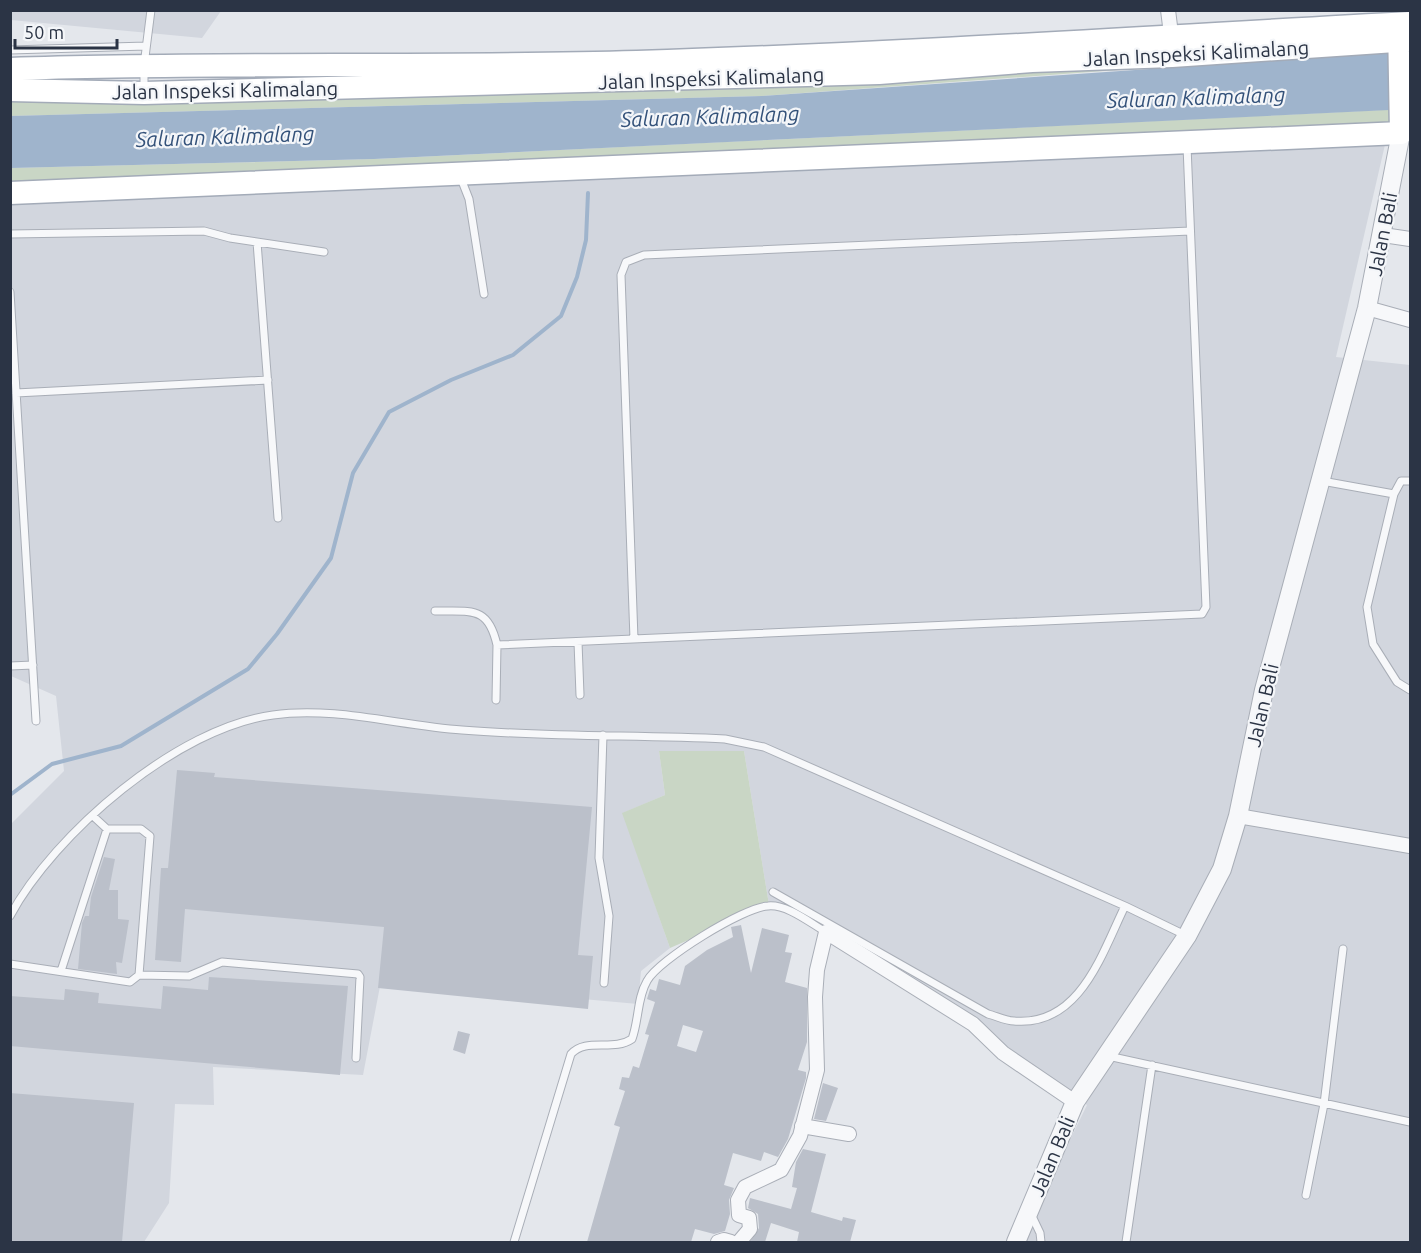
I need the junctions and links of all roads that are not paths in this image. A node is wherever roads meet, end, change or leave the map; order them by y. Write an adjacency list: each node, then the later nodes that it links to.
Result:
1 (151, 10): 6 (lane)
2 (1168, 10): 4 (street)
3 (1404, 36): 4 (main road, Jalan Inspeksi Kalimalang); 13 (main road)
4 (1172, 46): 9 (main road, Jalan Inspeksi Kalimalang)
5 (10, 50): 6 (lane)
6 (145, 55): 7 (main road, Jalan Inspeksi Kalimalang); 8 (main road, Jalan Inspeksi Kalimalang); 12 (lane)
7 (310, 65): 9 (main road, Jalan Inspeksi Kalimalang); 10 (main road)
8 (10, 69)
9 (634, 71): 10 (main road, Jalan Inspeksi Kalimalang)
10 (310, 89): 12 (main road, Jalan Inspeksi Kalimalang)
11 (10, 90): 12 (main road, Jalan Inspeksi Kalimalang)
12 (144, 93)
13 (1405, 129): 14 (main road); 19 (street, Jalan Bali)
14 (1187, 141): 15 (main road); 17 (lane)
15 (459, 173): 16 (main road); 24 (lane)
16 (10, 193)
17 (1190, 231): 34 (lane); 34 (lane)
18 (10, 234): 21 (lane)
19 (1383, 235): 20 (street); 25 (street, Jalan Bali)
20 (1410, 239)
21 (257, 242): 22 (lane); 27 (lane)
22 (324, 252)
23 (10, 292): 28 (lane)
24 (483, 294)
25 (1367, 308): 26 (street); 29 (street, Jalan Bali)
26 (1410, 320)
27 (267, 380): 28 (lane); 32 (lane)
28 (16, 393): 38 (lane)
29 (1322, 481): 31 (lane); 45 (street, Jalan Bali)
30 (1410, 481): 31 (lane)
31 (1394, 494): 39 (lane)
32 (278, 518)
33 (435, 611): 36 (lane)
34 (634, 639): 35 (lane)
35 (578, 642): 36 (lane); 40 (lane)
36 (497, 645): 41 (lane)
37 (10, 666): 38 (lane)
38 (33, 666): 42 (lane)
39 (1410, 690)
40 (580, 695)
41 (496, 700)
42 (36, 721)
43 (603, 735): 44 (lane); 49 (lane); 57 (lane)
44 (93, 816): 46 (lane); 50 (lane)
45 (1238, 816): 47 (street); 52 (street, Jalan Bali)
46 (107, 829): 55 (lane); 56 (lane)
47 (1410, 846)
48 (773, 892): 49 (lane)
49 (1125, 906): 52 (lane)
50 (10, 916)
51 (826, 932): 61 (street); 64 (street); 69 (lane)
52 (1187, 936): 58 (street, Jalan Bali)
53 (1343, 949): 62 (lane)
54 (10, 964): 55 (lane)
55 (61, 971): 56 (lane)
56 (140, 975): 59 (lane)
57 (604, 983)
58 (1105, 1055): 60 (lane); 61 (street, Jalan Bali)
59 (356, 1058)
60 (1152, 1065): 62 (lane); 74 (lane)
61 (1075, 1102): 67 (street, Jalan Bali)
62 (1324, 1104): 63 (lane); 66 (lane)
63 (1410, 1122)
64 (802, 1126): 65 (street); 72 (street)
65 (849, 1134)
66 (1306, 1195)
67 (1029, 1210): 68 (street, Jalan Bali); 73 (lane)
68 (1016, 1240)
69 (514, 1242)
70 (718, 1242): 71 (street)
71 (731, 1242)
72 (739, 1242)
73 (1041, 1242)
74 (1126, 1242)

